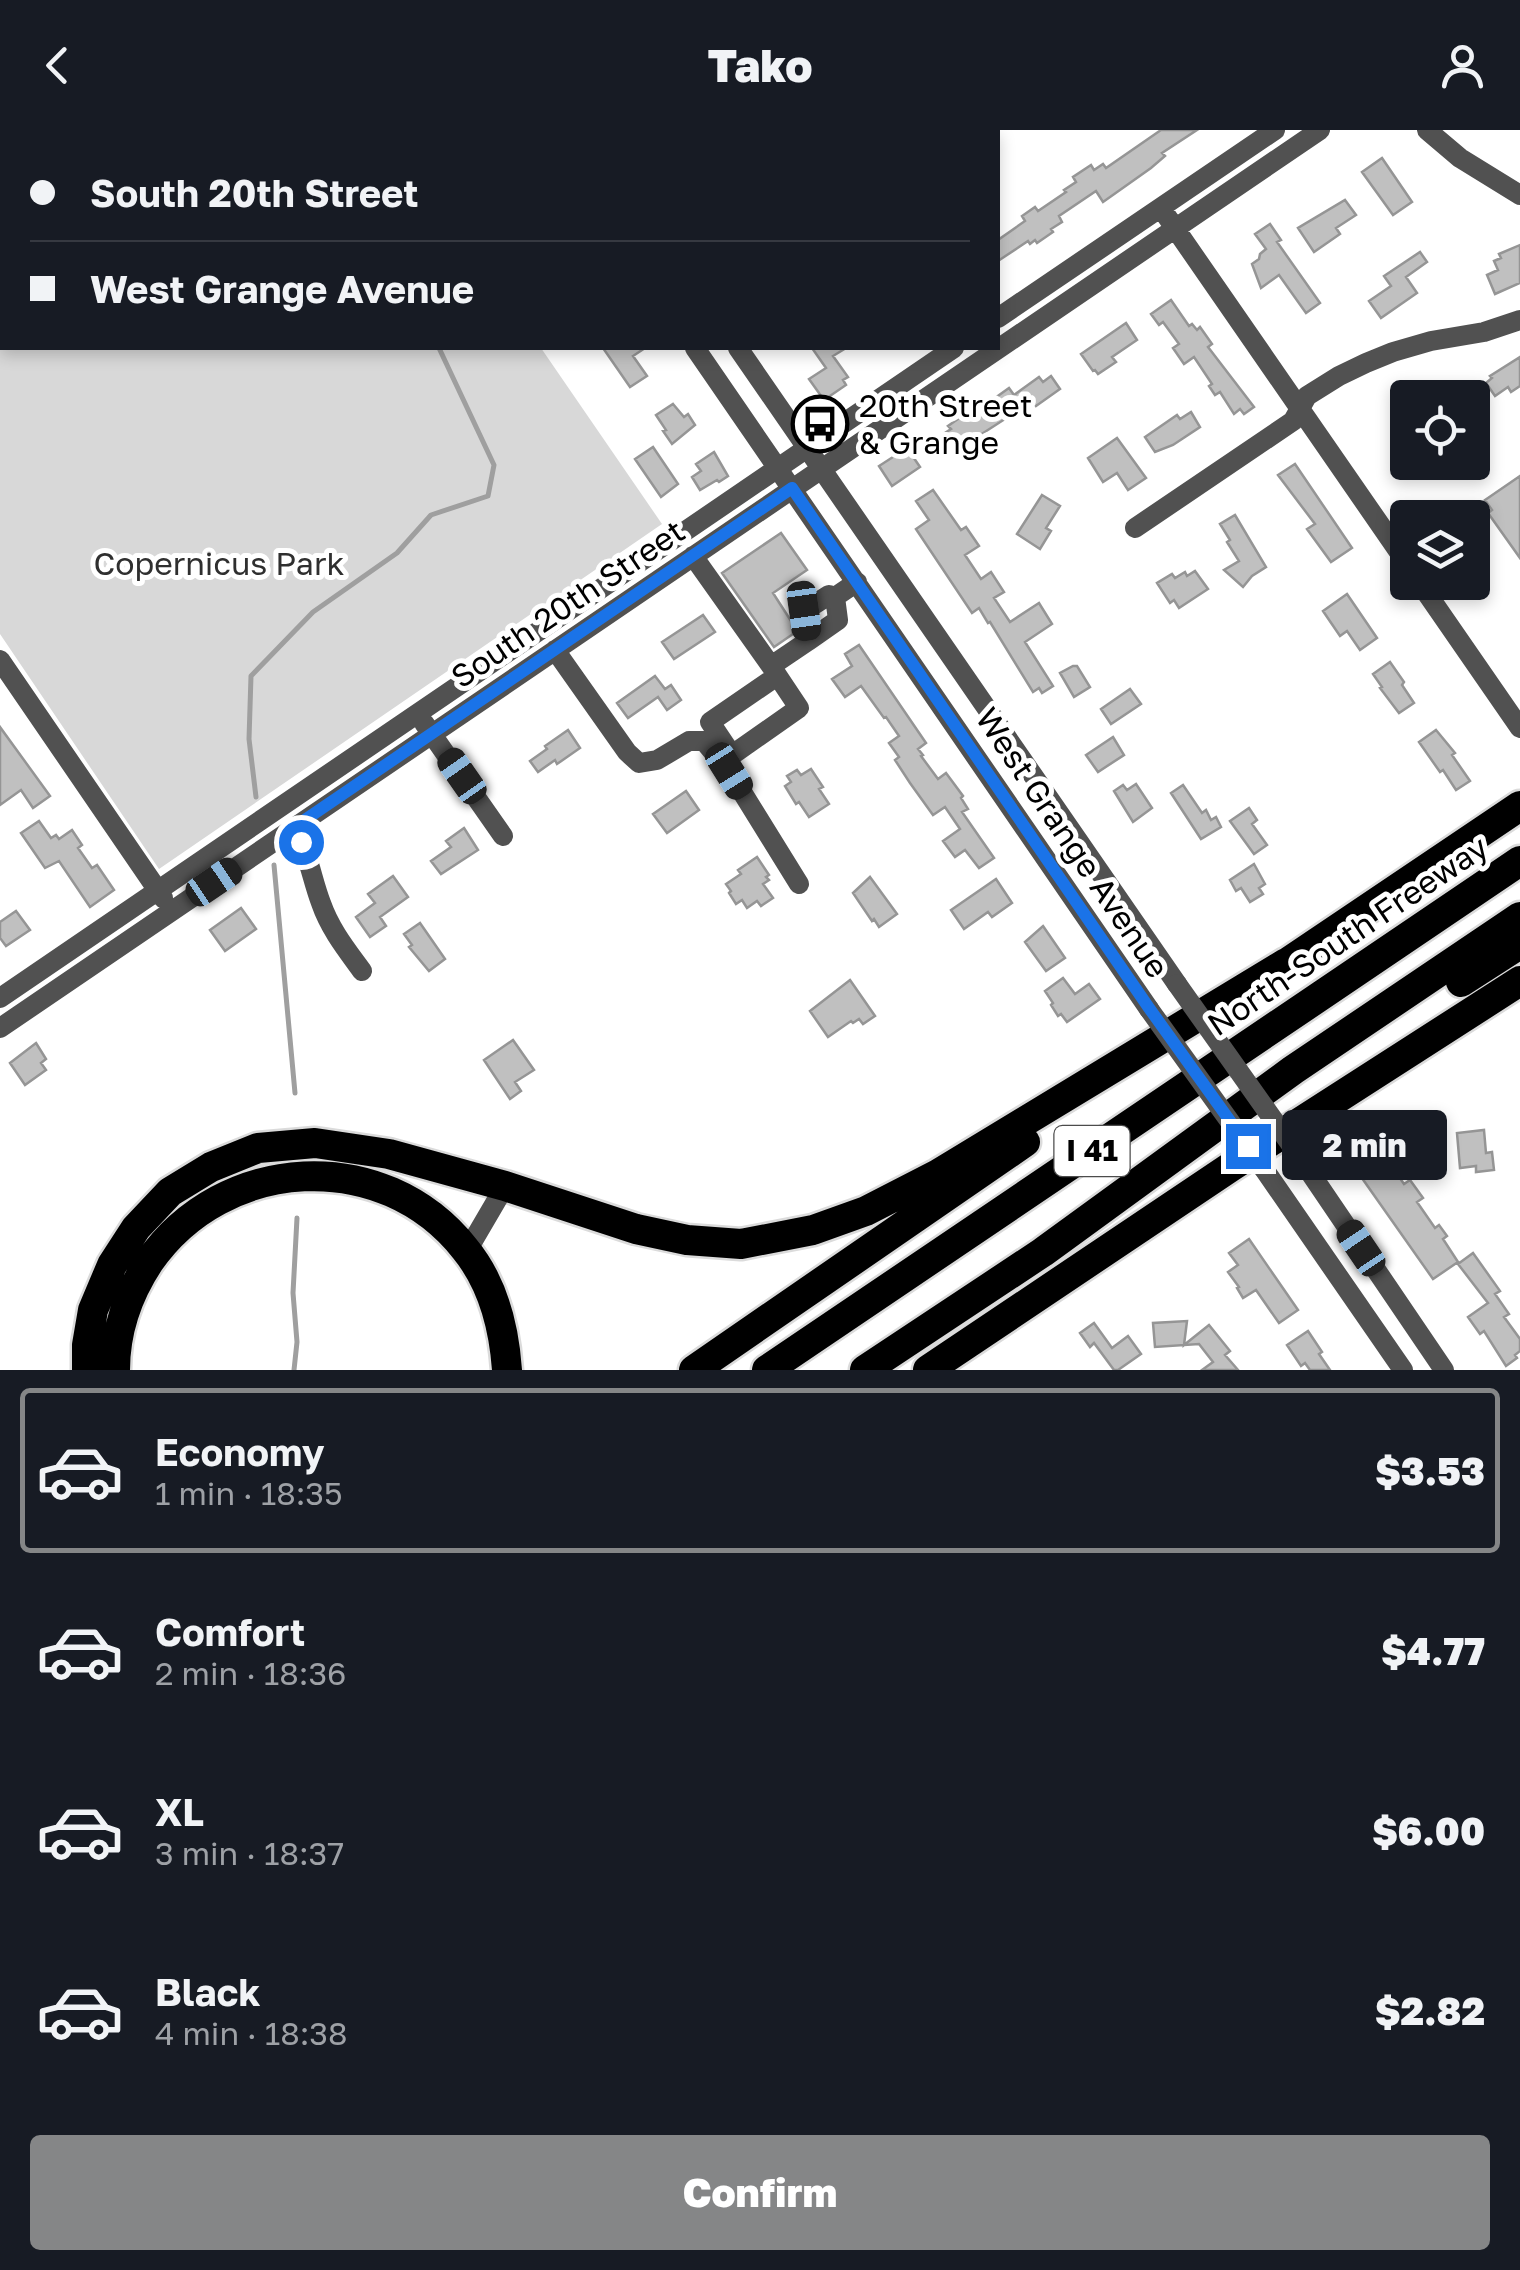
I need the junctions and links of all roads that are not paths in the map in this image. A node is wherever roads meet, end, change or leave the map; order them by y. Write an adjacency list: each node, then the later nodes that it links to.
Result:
1 (1275, 130): 5 (street)
2 (1320, 130): 6 (street, South 20th Street)
3 (1427, 130): 4 (street)
4 (1520, 195)
5 (1161, 208): 6 (street); 7 (street)
6 (1175, 228): 9 (street, South 20th Street); 17 (street)
7 (1000, 317)
8 (1520, 320): 17 (street)
9 (1000, 347)
10 (697, 350): 15 (street, West Grange Avenue)
11 (739, 350): 14 (street, West Grange Avenue)
12 (951, 350): 16 (street, South 20th Street)
13 (996, 350): 18 (street, South 20th Street)
14 (755, 372): 15 (street); 19 (street, West Grange Avenue)
15 (725, 391): 20 (street, West Grange Avenue)
16 (885, 395): 18 (street); 19 (street, South 20th Street)
17 (1300, 410): 23 (street); 24 (street)
18 (899, 416): 21 (street, South 20th Street)
19 (807, 448): 20 (street, South 20th Street); 21 (street, West Grange Avenue)
20 (778, 468): 22 (street, West Grange Avenue); 25 (street, South 20th Street)
21 (822, 468): 22 (street, South 20th Street); 26 (street, West Grange Avenue)
22 (792, 488): 27 (street, South 20th Street); 28 (street, West Grange Avenue)
23 (1136, 528)
24 (1390, 540)
25 (669, 542): 27 (street); 32 (street, South 20th Street)
26 (880, 553): 28 (street); 39 (street, West Grange Avenue)
27 (688, 559): 28 (street); 30 (street, South 20th Street)
28 (854, 578): 42 (street, West Grange Avenue)
29 (1431, 600): 33 (street)
30 (554, 650): 34 (street, South 20th Street); 40 (street)
31 (0, 660): 41 (street)
32 (418, 713): 34 (street); 41 (street, South 20th Street)
33 (1520, 728)
34 (436, 740): 36 (street, South 20th Street); 37 (street)
35 (1520, 806): 46 (highway)
36 (293, 828): 43 (street, South 20th Street); 47 (street)
37 (503, 836)
38 (1520, 861): 61 (highway, North-South Freeway / I 41)
39 (1102, 875): 42 (street); 54 (street, West Grange Avenue, bridge)
40 (799, 884)
41 (158, 890): 43 (street); 49 (street, South 20th Street)
42 (1071, 895): 56 (street, West Grange Avenue, bridge)
43 (172, 911): 50 (street, South 20th Street)
44 (1520, 918): 53 (highway)
45 (1520, 944): 53 (highway, I 41)
46 (1286, 963): 51 (highway); 60 (highway)
47 (362, 971)
48 (1520, 981): 55 (highway)
49 (0, 998)
50 (0, 1028)
51 (506, 1186): 52 (street); 57 (highway)
52 (467, 1251): 58 (highway); 59 (highway)
53 (1043, 1252): 62 (highway, I 41)
54 (1428, 1347): 56 (street); 63 (street, West Grange Avenue)
55 (938, 1364)
56 (1402, 1368)
57 (87, 1370)
58 (116, 1370)
59 (507, 1370)
60 (694, 1370)
61 (767, 1370)
62 (864, 1370)
63 (1444, 1370)

